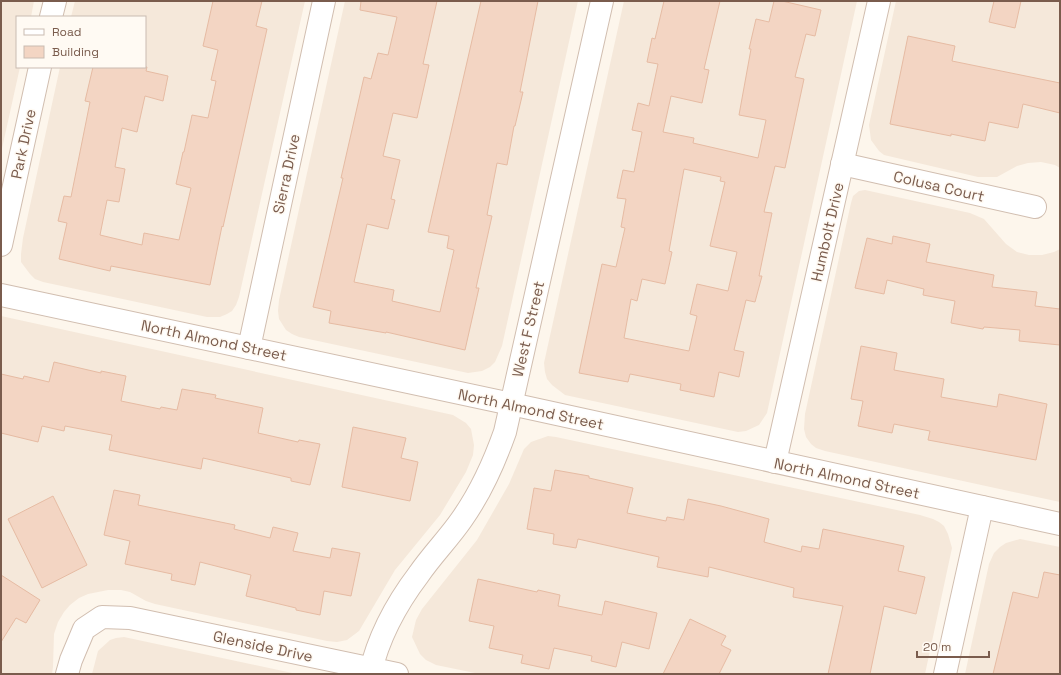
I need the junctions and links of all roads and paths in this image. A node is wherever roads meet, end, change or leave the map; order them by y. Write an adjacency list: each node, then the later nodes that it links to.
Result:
1 (55, 1): 5 (street)
2 (324, 1): 11 (street, Sierra Drive)
3 (602, 1): 12 (street, West F Street)
4 (879, 1): 7 (street, Humbolt Drive)
5 (51, 16)
6 (40, 68): 9 (street, Park Drive)
7 (842, 164): 8 (street, Colusa Court); 13 (street, Humbolt Drive)
8 (1035, 207)
9 (1, 245)
10 (1, 295): 11 (street, North Almond Street)
11 (249, 348): 12 (street, North Almond Street)
12 (511, 404): 13 (street, North Almond Street); 16 (street, West F Street)
13 (775, 462): 14 (street, North Almond Street)
14 (982, 507): 15 (street, North Almond Street); 19 (street)
15 (1060, 524)
16 (371, 672): 17 (street, Glenside Drive); 18 (street, Glenside Drive)
17 (67, 674)
18 (397, 674)
19 (945, 674)

